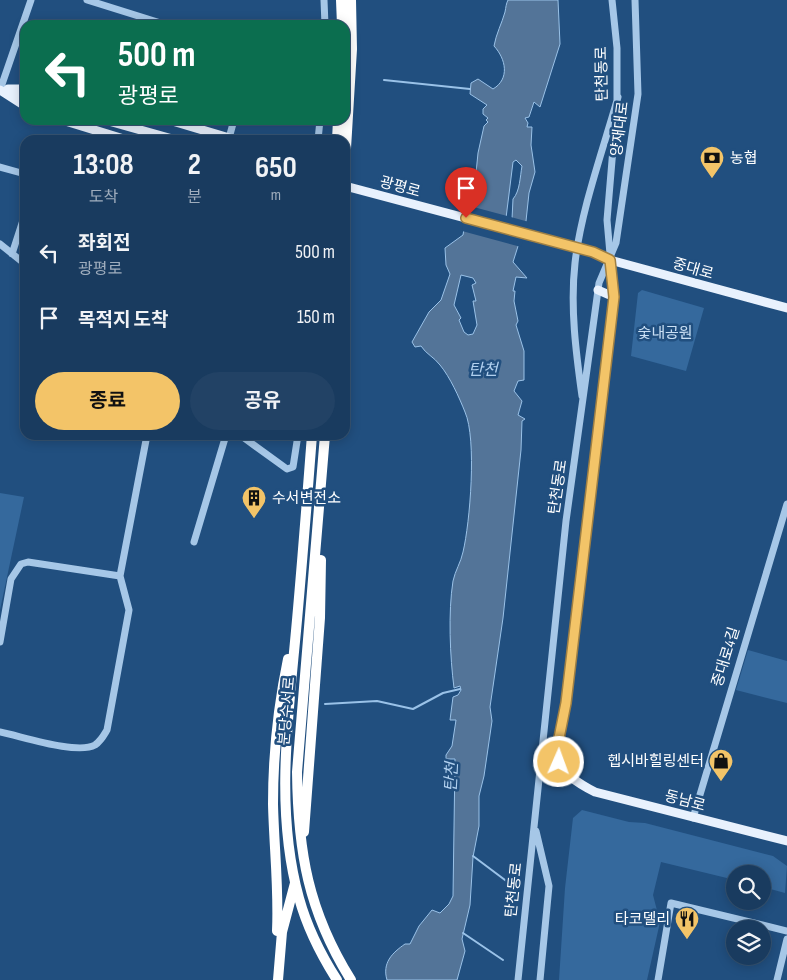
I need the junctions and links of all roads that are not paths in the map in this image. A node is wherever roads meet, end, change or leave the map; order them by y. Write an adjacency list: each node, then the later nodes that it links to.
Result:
1 (30, 0): 8 (street)
2 (87, 0): 9 (street)
3 (324, 0): 10 (street)
4 (341, 0): 11 (highway)
5 (351, 0): 13 (highway)
6 (612, 0): 17 (street, 탄천동로)
7 (635, 0): 33 (street, 양재대로)
8 (25, 20)
9 (152, 20)
10 (325, 20)
11 (342, 20)
12 (20, 36): 15 (street)
13 (350, 82)
14 (20, 89): 15 (main road)
15 (0, 90): 16 (main road); 18 (main road)
16 (20, 96)
17 (618, 97): 33 (street, 탄천동로); 37 (street)
18 (20, 103)
19 (74, 125): 22 (main road)
20 (123, 125): 23 (main road)
21 (186, 125): 24 (main road)
22 (99, 135)
23 (158, 135)
24 (219, 135)
25 (0, 167): 26 (street)
26 (20, 173)
27 (350, 187): 30 (main road, 광평로)
28 (20, 229): 31 (street)
29 (0, 244): 31 (street)
30 (593, 252): 33 (main road, 중대로)
31 (12, 254): 32 (street)
32 (20, 260)
33 (610, 260): 34 (street, 탄천동로); 35 (main road); 36 (main road, 중대로)
34 (598, 290): 35 (main road); 37 (street, 탄천동로)
35 (614, 297): 51 (main road, 동남로)
36 (787, 308)
37 (583, 407): 52 (street, 탄천동로)
38 (146, 440): 47 (street)
39 (225, 440): 46 (street)
40 (246, 440): 41 (street)
41 (297, 440)
42 (312, 440): 49 (highway, 분당수서로)
43 (325, 440): 45 (highway, 분당수서로)
44 (787, 504): 51 (street, 중대로4길)
45 (319, 521): 57 (highway); 59 (highway, 분당수서로)
46 (194, 542)
47 (120, 576): 48 (street); 50 (street)
48 (0, 642)
49 (284, 705): 56 (highway); 58 (highway, 분당수서로)
50 (0, 732)
51 (693, 818): 53 (main road, 동남로)
52 (534, 826): 60 (street, 탄천동로); 61 (street)
53 (787, 842)
54 (787, 931): 62 (street)
55 (787, 939): 63 (street)
56 (274, 980)
57 (278, 980)
58 (337, 980)
59 (351, 980)
60 (518, 980)
61 (540, 980)
62 (658, 980)
63 (776, 980)

